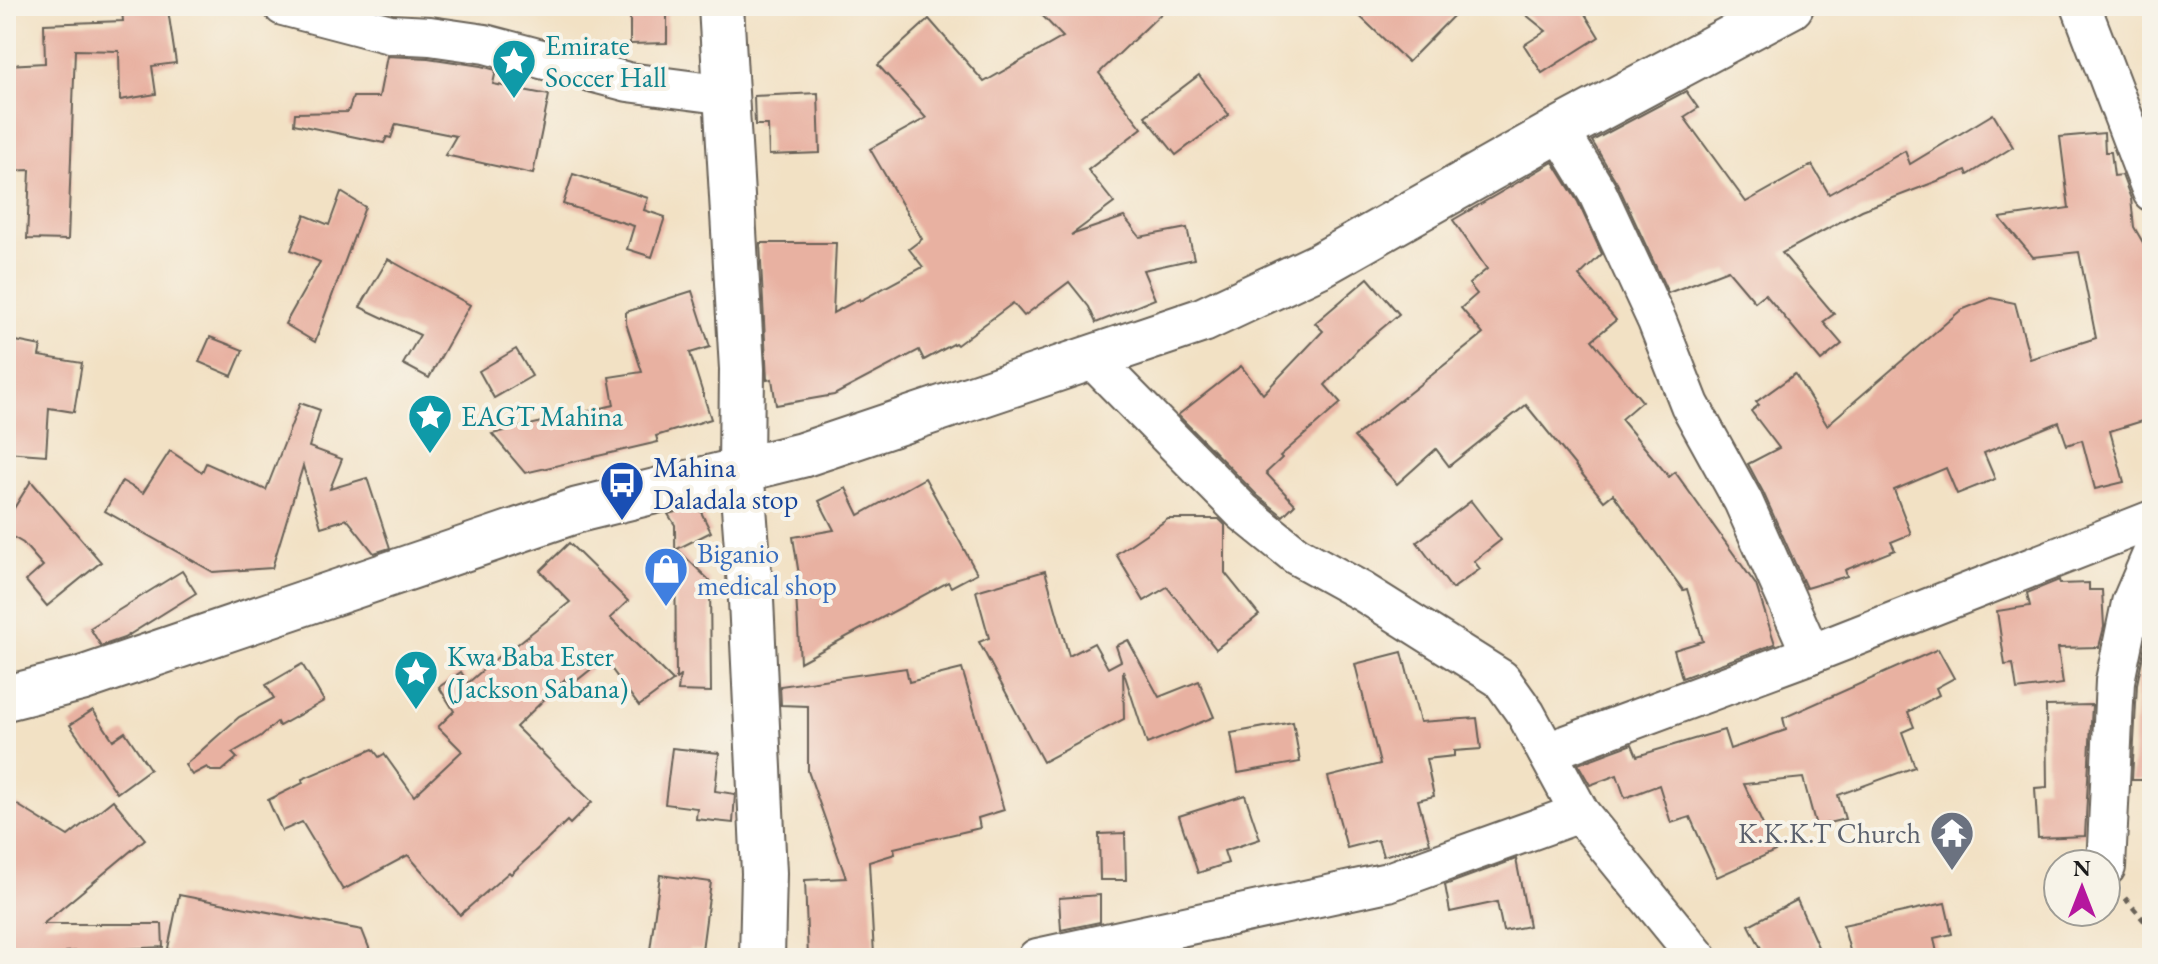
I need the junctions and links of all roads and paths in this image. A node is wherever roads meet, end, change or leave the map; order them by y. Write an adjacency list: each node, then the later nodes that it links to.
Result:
1 (283, 6): 5 (street)
2 (721, 6): 5 (street)
3 (1791, 6): 6 (street)
4 (2081, 6): 7 (street)
5 (727, 95): 9 (street)
6 (1559, 130): 8 (street); 12 (street)
7 (2152, 192)
8 (1091, 358): 9 (street); 14 (street)
9 (741, 468): 13 (street); 19 (street)
10 (2152, 520): 12 (street)
11 (2152, 554): 16 (street)
12 (1811, 654): 14 (street)
13 (6, 698)
14 (1547, 752): 15 (street)
15 (1580, 813): 20 (street); 21 (street)
16 (2112, 848)
17 (2122, 891): 18 (path)
18 (2152, 927)
19 (762, 958)
20 (1037, 958)
21 (1698, 958)

